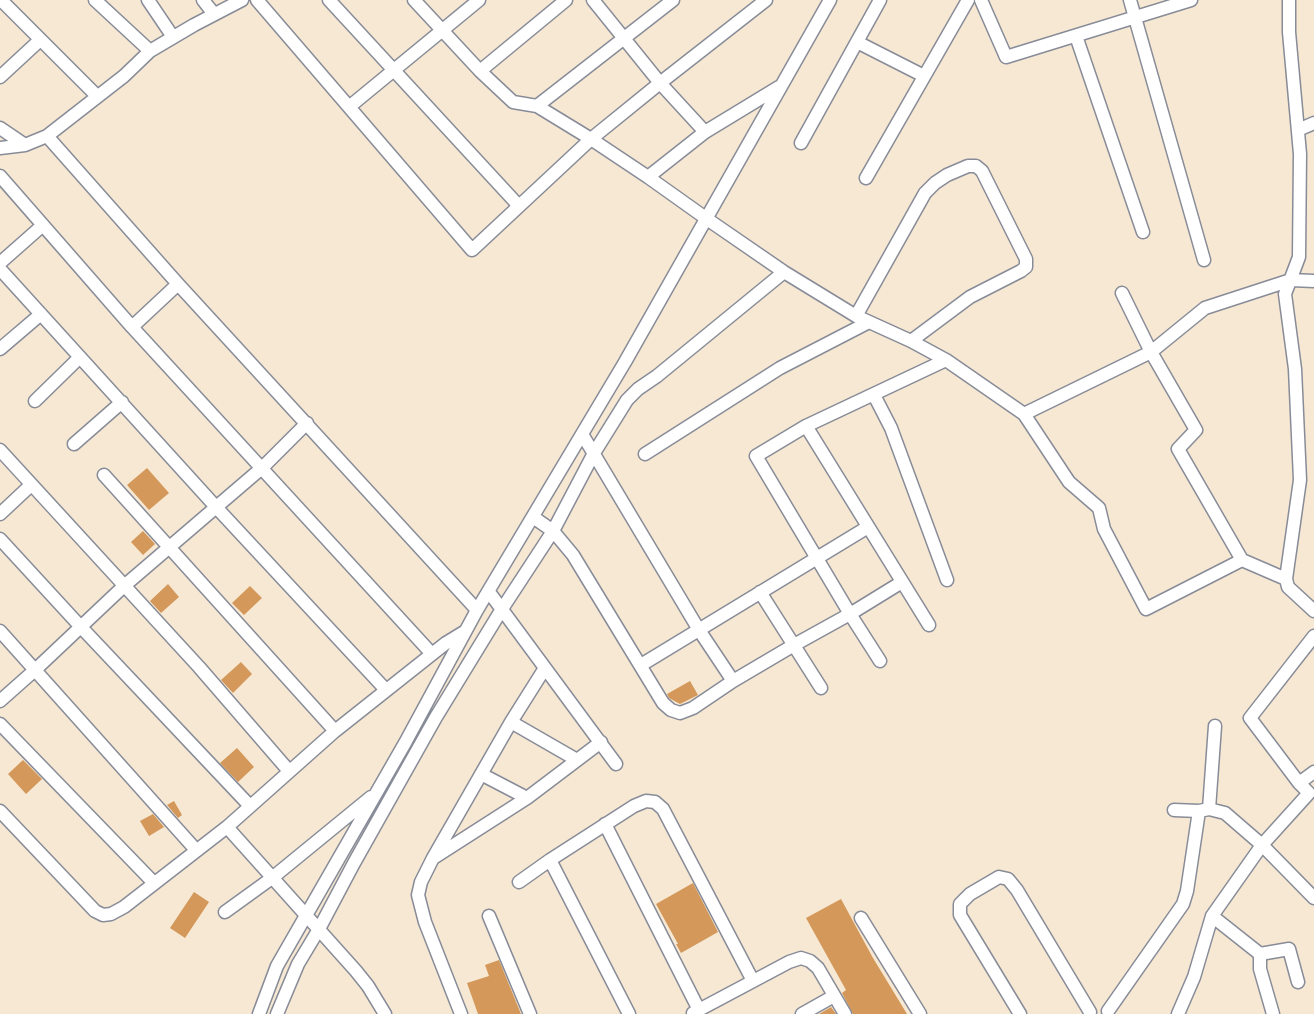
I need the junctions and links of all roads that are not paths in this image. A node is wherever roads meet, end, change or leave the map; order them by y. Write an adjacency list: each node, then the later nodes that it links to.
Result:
1 (95, 0): 29 (street)
2 (148, 0): 25 (street)
3 (203, 0): 21 (street)
4 (242, 0): 21 (street)
5 (257, 0): 38 (street)
6 (329, 0): 30 (street)
7 (414, 0): 23 (street)
8 (479, 0): 23 (street)
9 (566, 0): 31 (street)
10 (593, 0): 26 (street)
11 (673, 0): 26 (street)
12 (766, 0): 34 (street)
13 (830, 0): 35 (street)
14 (880, 0): 28 (street)
15 (968, 0): 32 (street)
16 (981, 0): 24 (street)
17 (1130, 0): 22 (street)
18 (1190, 0): 22 (street)
19 (1288, 0): 41 (street)
20 (1, 1): 27 (street)
21 (214, 14): 25 (street)
22 (1135, 17): 24 (street); 55 (street)
23 (443, 31): 30 (street); 31 (street)
24 (1076, 36): 54 (street)
25 (173, 37): 29 (street)
26 (624, 38): 34 (street); 37 (street)
27 (40, 40): 33 (street); 36 (street)
28 (857, 42): 32 (street); 45 (street)
29 (150, 51): 36 (street)
30 (395, 70): 38 (street); 51 (street)
31 (480, 71): 37 (street)
32 (924, 76): 50 (street)
33 (0, 77)
34 (660, 83): 42 (street); 44 (street)
35 (781, 86): 42 (street); 52 (street)
36 (97, 96): 43 (street)
37 (537, 106): 44 (street)
38 (349, 107): 51 (street)
39 (1314, 123): 41 (street)
40 (0, 128): 46 (street)
41 (1298, 130): 59 (street)
42 (704, 132): 48 (street)
43 (47, 136): 46 (street); 61 (street)
44 (591, 139): 48 (street); 51 (street)
45 (800, 143)
46 (25, 145): 47 (street)
47 (0, 148)
48 (648, 176): 52 (street)
49 (0, 177): 53 (street)
50 (866, 178)
51 (519, 206)
52 (711, 222): 58 (street); 78 (street)
53 (43, 225): 56 (street); 66 (street)
54 (1143, 232)
55 (1204, 260)
56 (0, 263)
57 (0, 268): 63 (street)
58 (784, 272): 64 (street); 78 (street)
59 (1290, 280): 60 (street); 69 (street); 93 (street)
60 (1314, 281)
61 (178, 284): 66 (street); 76 (street)
62 (1122, 293): 69 (street)
63 (41, 314): 68 (street); 70 (street)
64 (856, 316): 65 (street); 67 (street)
65 (869, 322): 67 (street); 81 (street)
66 (132, 327): 82 (street)
67 (911, 341): 71 (street)
68 (0, 350)
69 (1151, 352): 75 (street); 92 (street)
70 (80, 357): 73 (street); 74 (street)
71 (946, 360): 72 (street); 75 (street)
72 (874, 395): 77 (street); 94 (street)
73 (34, 401)
74 (122, 402): 79 (street); 85 (street)
75 (1024, 414): 92 (street)
76 (307, 424): 82 (street); 99 (street)
77 (806, 426): 88 (street); 91 (street)
78 (588, 443): 87 (street); 87 (street); 104 (street)
79 (74, 444)
80 (0, 450): 84 (street)
81 (645, 454)
82 (262, 467): 85 (street); 109 (street)
83 (104, 475): 90 (street)
84 (31, 485): 86 (street); 96 (street)
85 (216, 507): 90 (street); 116 (street)
86 (0, 514)
87 (543, 524): 98 (street); 98 (street); 111 (street)
88 (868, 527): 91 (street); 95 (street)
89 (0, 539): 103 (street)
90 (169, 546): 96 (street); 121 (street)
91 (817, 558): 97 (street); 101 (street)
92 (1242, 560): 93 (street)
93 (1286, 579): 100 (street)
94 (947, 580)
95 (902, 582): 101 (street); 102 (street)
96 (124, 586): 103 (street); 125 (street)
97 (760, 592): 104 (street); 108 (street)
98 (496, 602): 99 (street); 112 (street); 150 (street)
99 (477, 610): 106 (street)
100 (1314, 611)
101 (850, 614): 108 (street); 110 (street)
102 (929, 625)
103 (80, 626): 113 (street); 132 (street)
104 (699, 630): 111 (street); 114 (street)
105 (0, 631): 113 (street)
106 (466, 631): 109 (street); 129 (street)
107 (1314, 636): 128 (street)
108 (794, 645): 114 (street); 115 (street)
109 (432, 654): 116 (street)
110 (880, 660)
111 (640, 665): 114 (street)
112 (545, 668): 118 (street); 122 (street)
113 (35, 670): 117 (street); 139 (street)
114 (733, 681)
115 (821, 688)
116 (386, 690): 121 (street)
117 (0, 701)
118 (511, 722): 123 (street); 127 (street)
119 (0, 724): 144 (street)
120 (1215, 726): 134 (street)
121 (334, 730): 125 (street)
122 (601, 742): 123 (street); 124 (street)
123 (577, 760): 131 (street)
124 (616, 764)
125 (289, 771): 132 (street)
126 (1314, 772): 128 (street)
127 (481, 774): 131 (street); 140 (street)
128 (1299, 783): 130 (street)
129 (377, 793): 142 (street); 150 (street)
130 (1312, 795): 138 (street)
131 (527, 798): 140 (street)
132 (250, 806): 137 (street)
133 (1174, 810): 134 (street)
134 (1212, 811): 138 (street); 157 (street)
135 (2, 818): 144 (street)
136 (605, 824): 141 (street); 152 (street); 155 (street)
137 (227, 826): 139 (street); 142 (street)
138 (1262, 845): 145 (street); 148 (street)
139 (196, 850): 144 (street)
140 (433, 858): 161 (street)
141 (550, 860): 143 (street); 163 (street)
142 (272, 878): 146 (street); 150 (street)
143 (519, 882)
144 (154, 883)
145 (1314, 898)
146 (225, 912)
147 (489, 916): 162 (street)
148 (1212, 916): 151 (street); 168 (street)
149 (860, 918): 166 (street)
150 (313, 923): 158 (street); 159 (street); 160 (street)
151 (1260, 954): 153 (street); 169 (street)
152 (753, 981): 154 (street); 155 (street)
153 (1298, 982)
154 (834, 996): 164 (street); 165 (street)
155 (695, 1012)
156 (1087, 1013): 157 (street); 167 (street)
157 (1114, 1013)
158 (259, 1014)
159 (277, 1014)
160 (384, 1014)
161 (461, 1014)
162 (530, 1014)
163 (629, 1014)
164 (802, 1014)
165 (845, 1014)
166 (920, 1014)
167 (1020, 1014)
168 (1178, 1014)
169 (1273, 1014)

